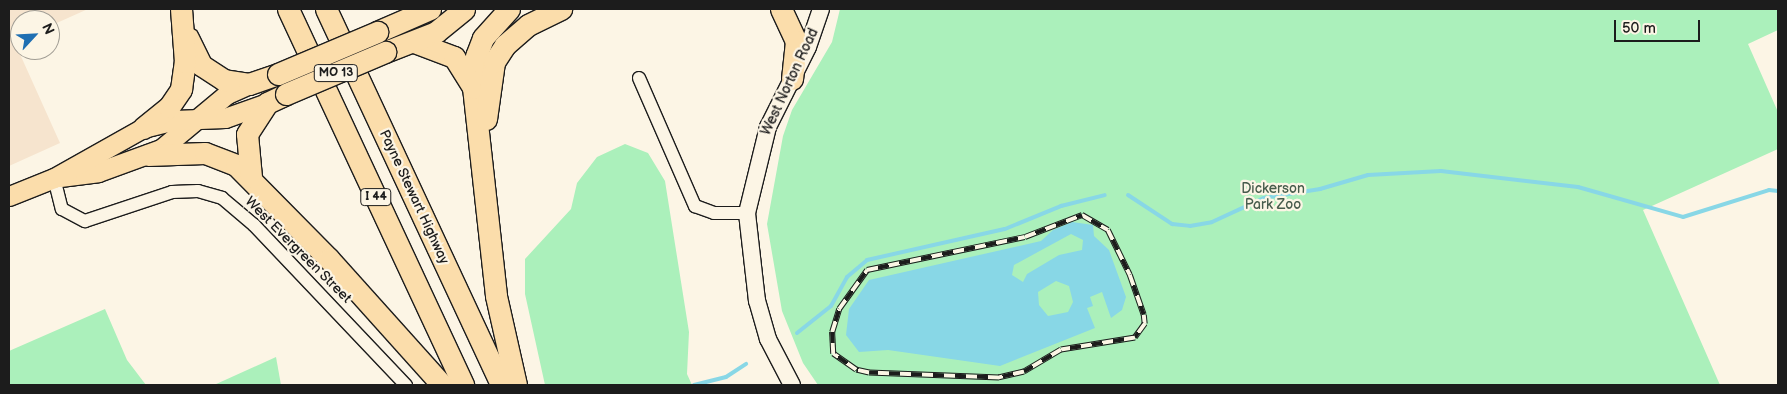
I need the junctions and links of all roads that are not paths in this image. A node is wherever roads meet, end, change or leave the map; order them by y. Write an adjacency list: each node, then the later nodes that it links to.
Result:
1 (288, 9): 27 (highway, I 44)
2 (326, 9): 28 (highway, Payne Stewart Highway / I 44)
3 (430, 9): 9 (highway, MO 13)
4 (464, 9): 11 (highway, MO 13)
5 (509, 9): 15 (highway)
6 (561, 9): 20 (highway)
7 (780, 9): 13 (highway)
8 (821, 9): 13 (main road, West Norton Road)
9 (406, 15): 14 (highway, MO 13, bridge)
10 (182, 16): 14 (highway); 18 (highway)
11 (414, 42): 15 (highway); 16 (highway, MO 13, bridge)
12 (638, 78): 24 (street)
13 (792, 79): 24 (main road, West Norton Road)
14 (249, 84): 17 (main road, MO 13)
15 (473, 87): 20 (highway)
16 (277, 98): 17 (main road, MO 13); 21 (highway)
17 (198, 119): 18 (main road, MO 13); 19 (main road, MO 13)
18 (143, 128): 22 (main road, MO 13)
19 (148, 156): 21 (highway); 22 (main road, MO 13)
20 (482, 166): 29 (highway)
21 (251, 177): 26 (highway)
22 (54, 178): 23 (main road, MO 13); 25 (street, West Evergreen Street)
23 (9, 196)
24 (747, 213): 30 (main road, West Norton Road)
25 (406, 385)
26 (442, 385)
27 (463, 385)
28 (502, 385)
29 (516, 385)
30 (792, 385)

